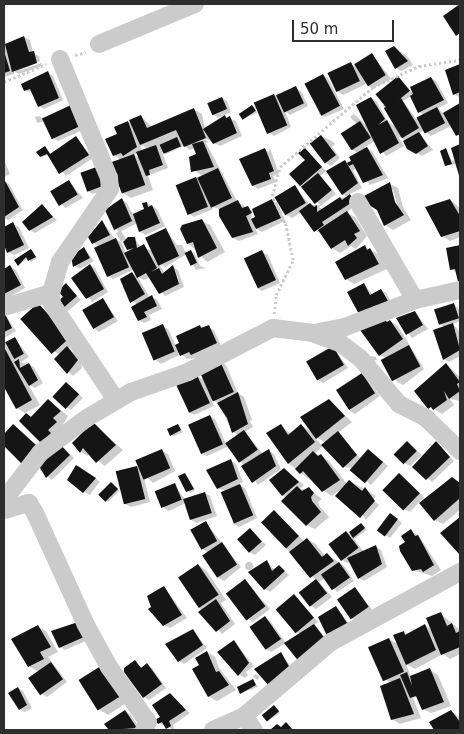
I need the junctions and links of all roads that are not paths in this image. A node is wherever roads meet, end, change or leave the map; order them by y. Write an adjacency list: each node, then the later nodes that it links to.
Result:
1 (195, 4): 2 (street)
2 (99, 44)
3 (60, 58): 6 (street)
4 (358, 202): 7 (street)
5 (460, 290): 7 (street)
6 (51, 293): 8 (street); 10 (street)
7 (415, 300): 9 (street)
8 (4, 307)
9 (312, 333): 10 (street); 11 (street)
10 (116, 400): 12 (street)
11 (460, 451)
12 (4, 500)
13 (4, 510): 16 (street)
14 (460, 572): 15 (street)
15 (244, 716): 17 (street); 18 (street)
16 (144, 730)
17 (212, 730)
18 (254, 730)

